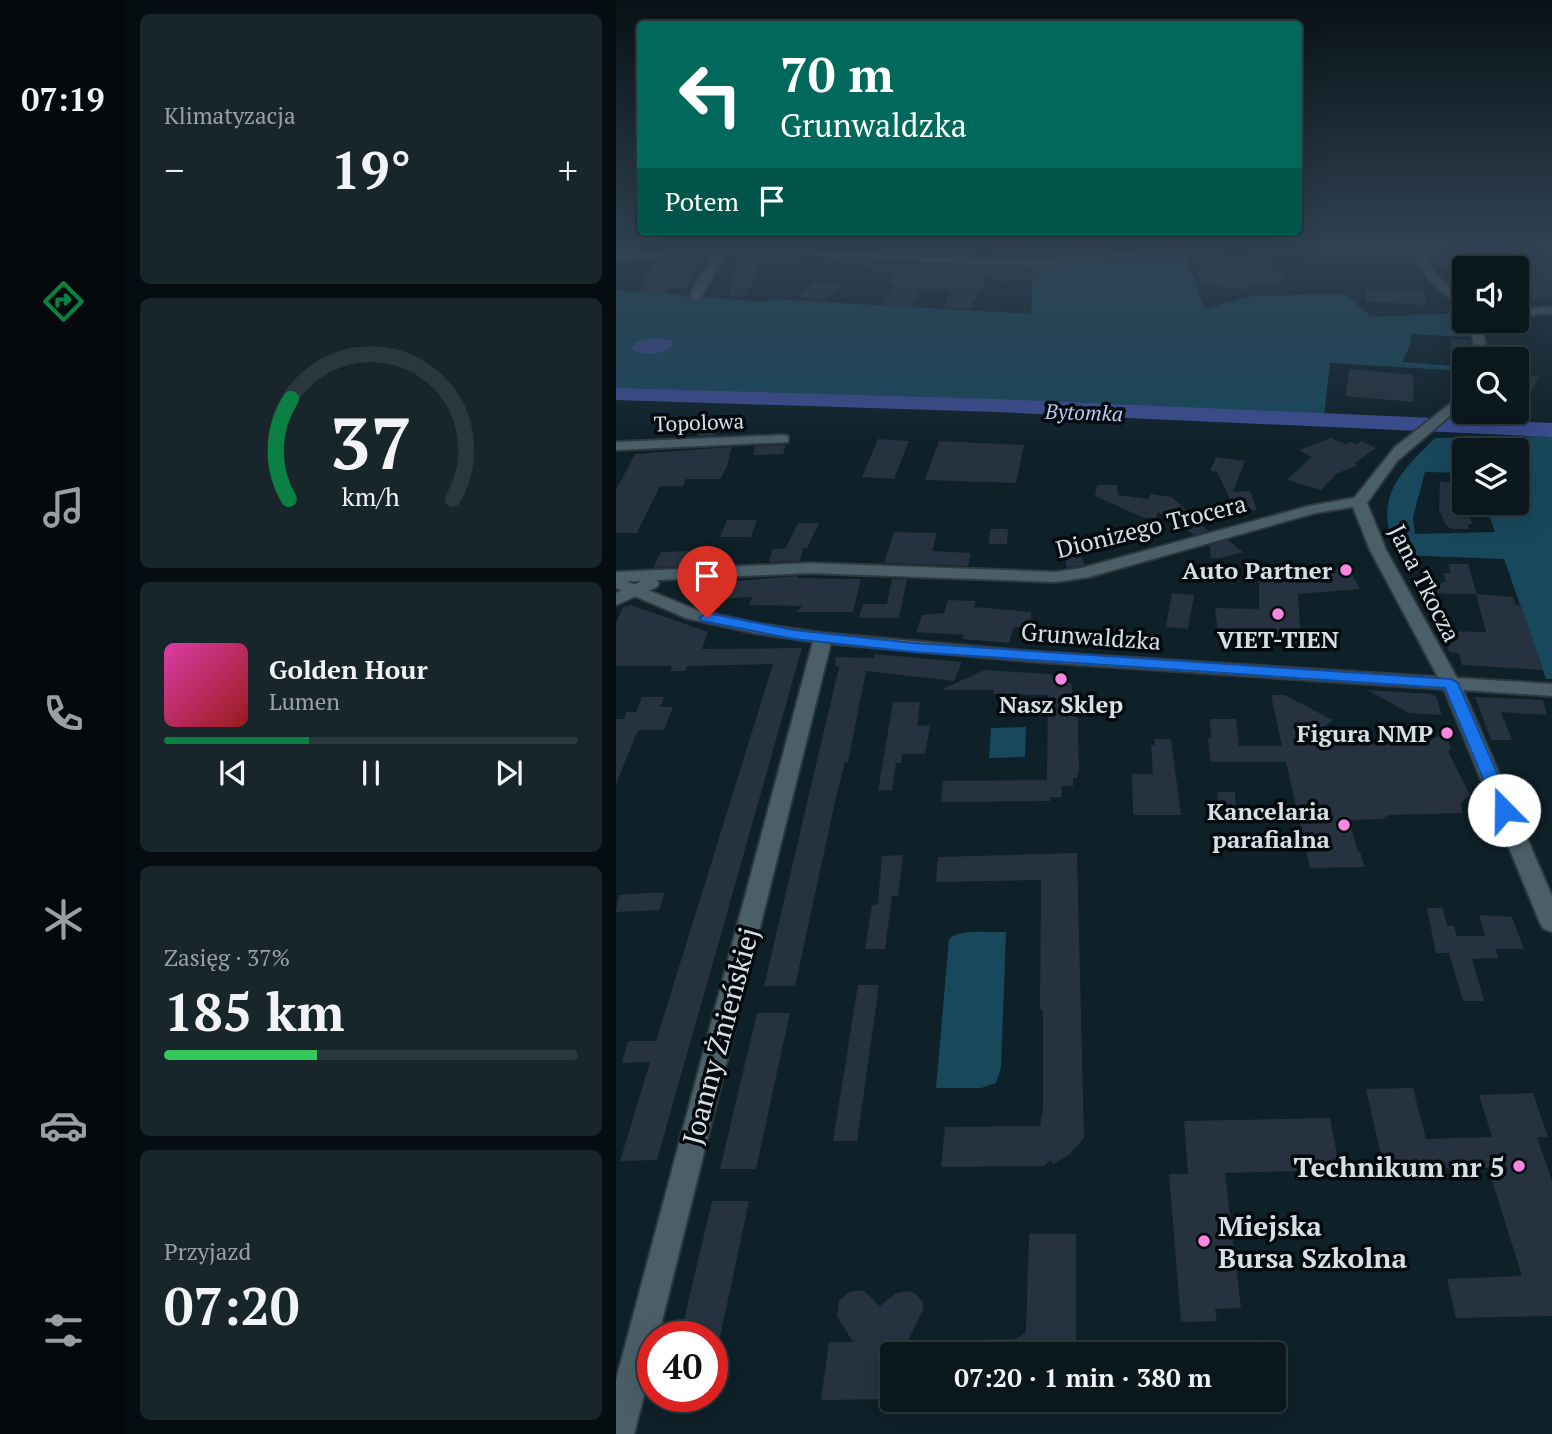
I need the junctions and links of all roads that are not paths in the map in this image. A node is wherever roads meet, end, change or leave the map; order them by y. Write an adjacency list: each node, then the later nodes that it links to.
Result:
1 (1452, 406): 4 (street)
2 (783, 439): 3 (street, Topolowa)
3 (616, 446)
4 (1359, 502): 5 (street, Dionizego Trocera); 10 (street, Jana Tkocza)
5 (675, 574): 6 (street, Dionizego Trocera); 7 (street, Dionizego Trocera)
6 (616, 580): 7 (street, Grunwaldzka)
7 (635, 589): 8 (street, Dionizego Trocera); 9 (street, Grunwaldzka)
8 (616, 600)
9 (823, 638): 10 (street, Grunwaldzka); 13 (street, Joanny Żnieńskiej)
10 (1451, 683): 11 (street, Grunwaldzka); 12 (street, Jana Tkocza)
11 (1552, 690)
12 (1552, 923)
13 (618, 1434)

